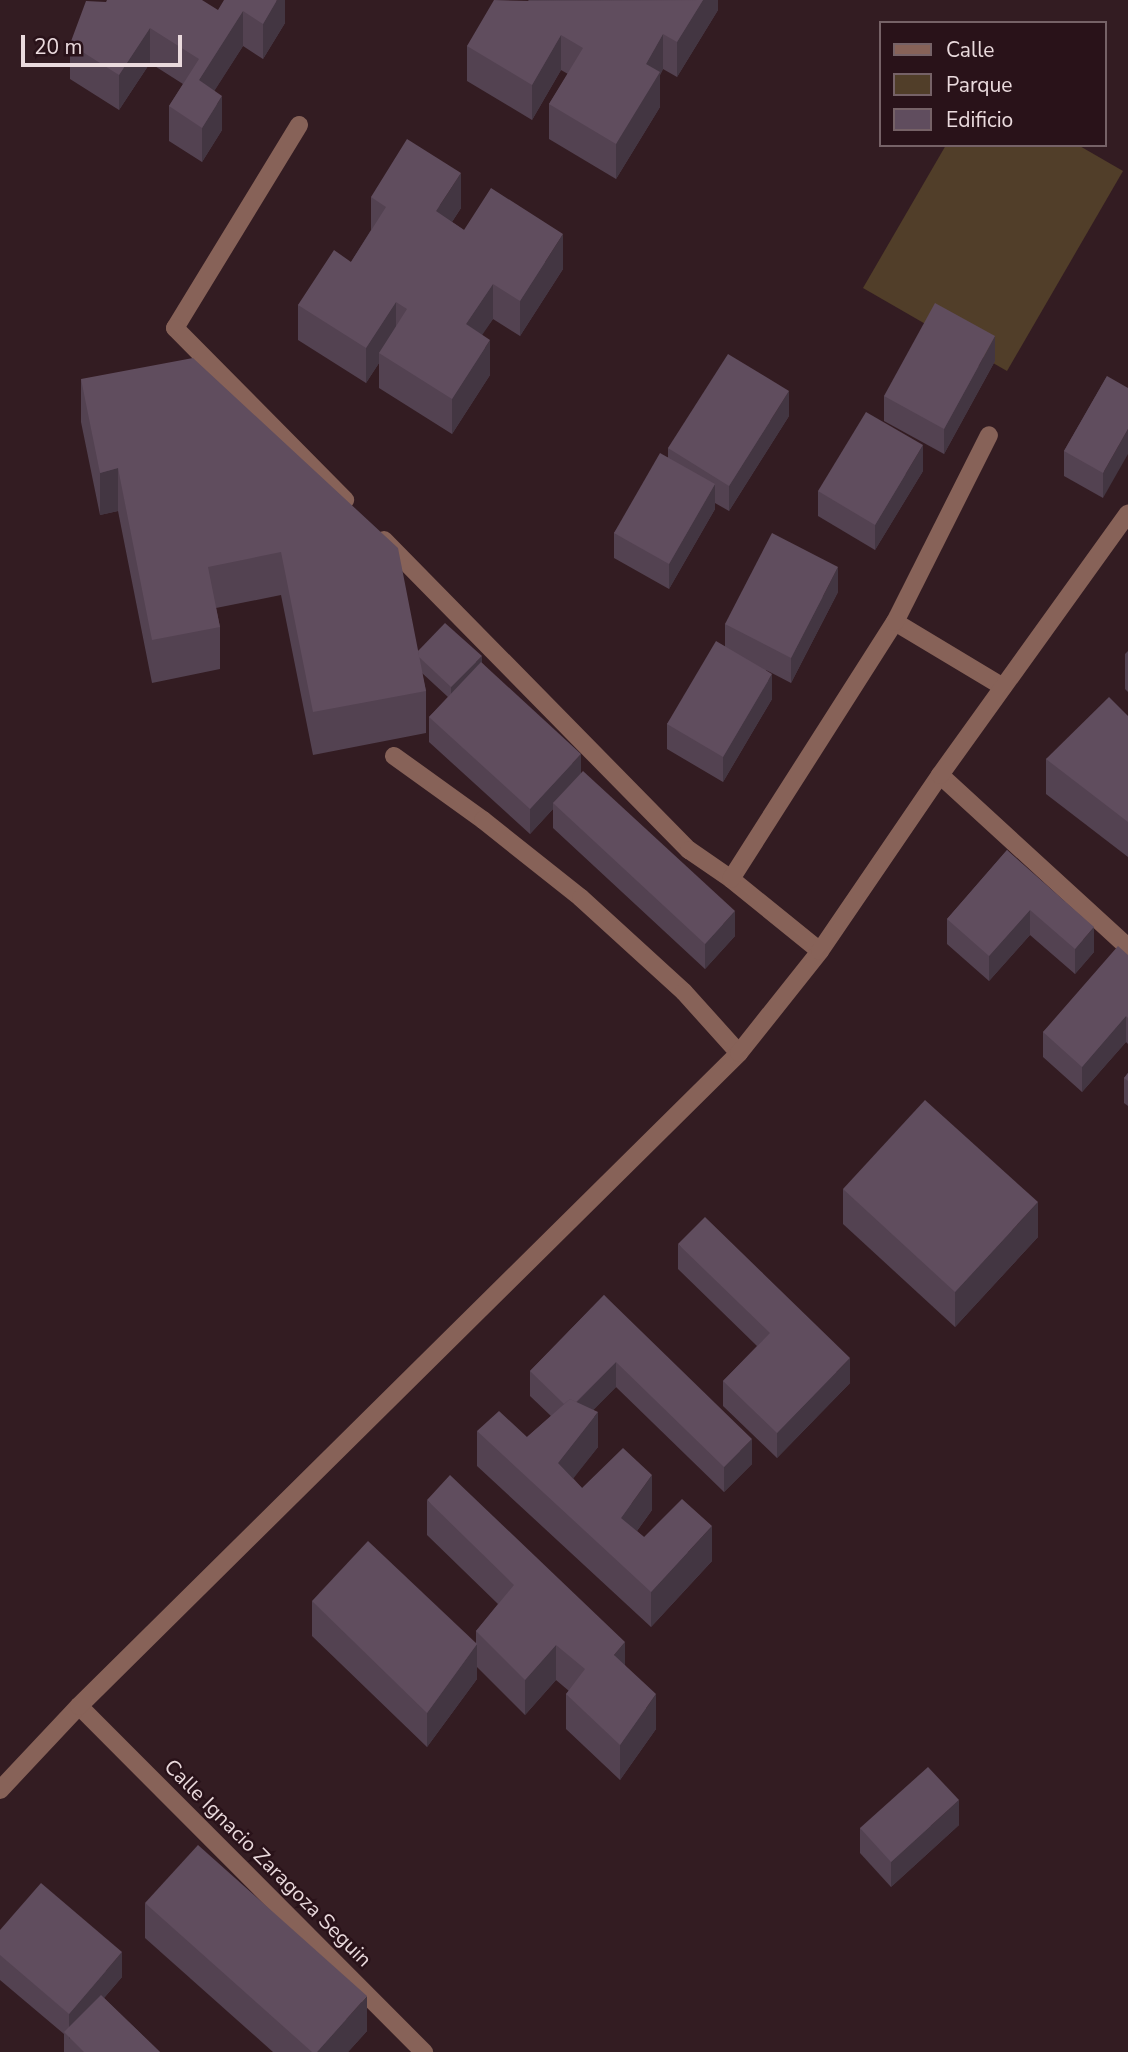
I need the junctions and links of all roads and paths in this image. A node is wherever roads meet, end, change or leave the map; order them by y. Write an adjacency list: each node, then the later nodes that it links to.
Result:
1 (299, 125): 8 (street)
2 (989, 435): 4 (street)
3 (1128, 513): 5 (street)
4 (895, 621): 5 (street); 8 (street)
5 (1003, 687): 7 (street)
6 (394, 756): 11 (street)
7 (940, 775): 9 (street); 10 (street)
8 (731, 879): 10 (street)
9 (1128, 947)
10 (820, 951): 11 (street)
11 (740, 1053): 12 (street)
12 (79, 1706): 13 (street); 14 (street, Calle Ignacio Zaragoza Seguin)
13 (0, 1790)
14 (425, 2052)

